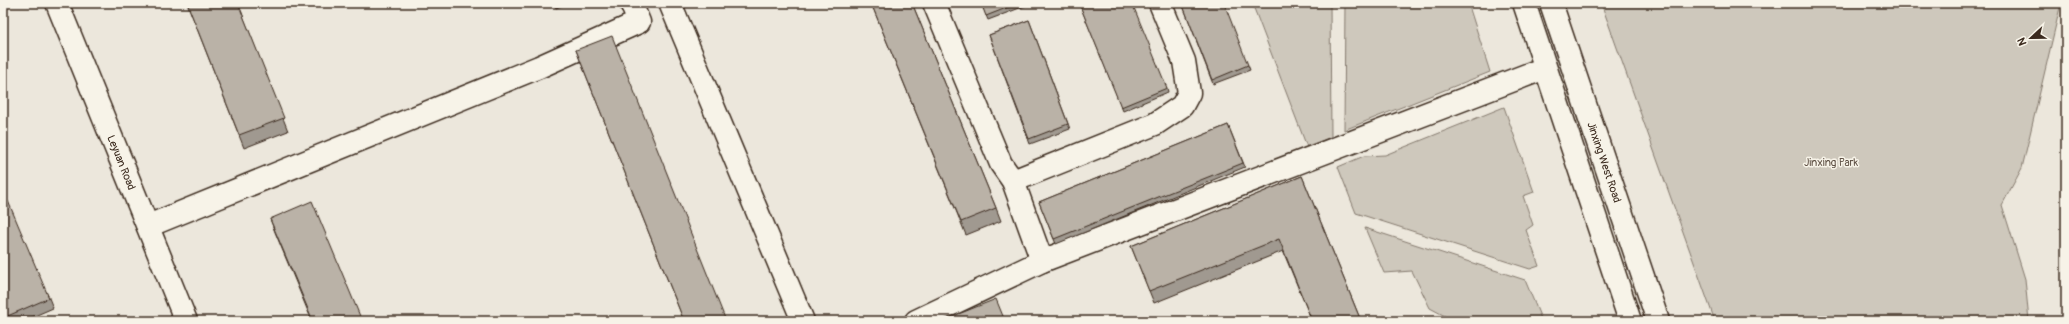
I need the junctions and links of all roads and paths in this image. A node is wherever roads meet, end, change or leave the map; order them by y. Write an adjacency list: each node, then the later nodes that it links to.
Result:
1 (57, 3): 10 (street, Leyuan Road)
2 (632, 3): 10 (street)
3 (670, 3): 13 (street)
4 (934, 3): 9 (street)
5 (1160, 3): 9 (street)
6 (1524, 3): 8 (street)
7 (1551, 3): 16 (street, Jinxing West Road)
8 (1545, 68): 11 (street); 15 (street)
9 (1013, 181): 11 (street)
10 (148, 226): 12 (street, Leyuan Road)
11 (1042, 261): 14 (street)
12 (186, 321)
13 (803, 321)
14 (916, 321)
15 (1630, 321)
16 (1658, 321)

